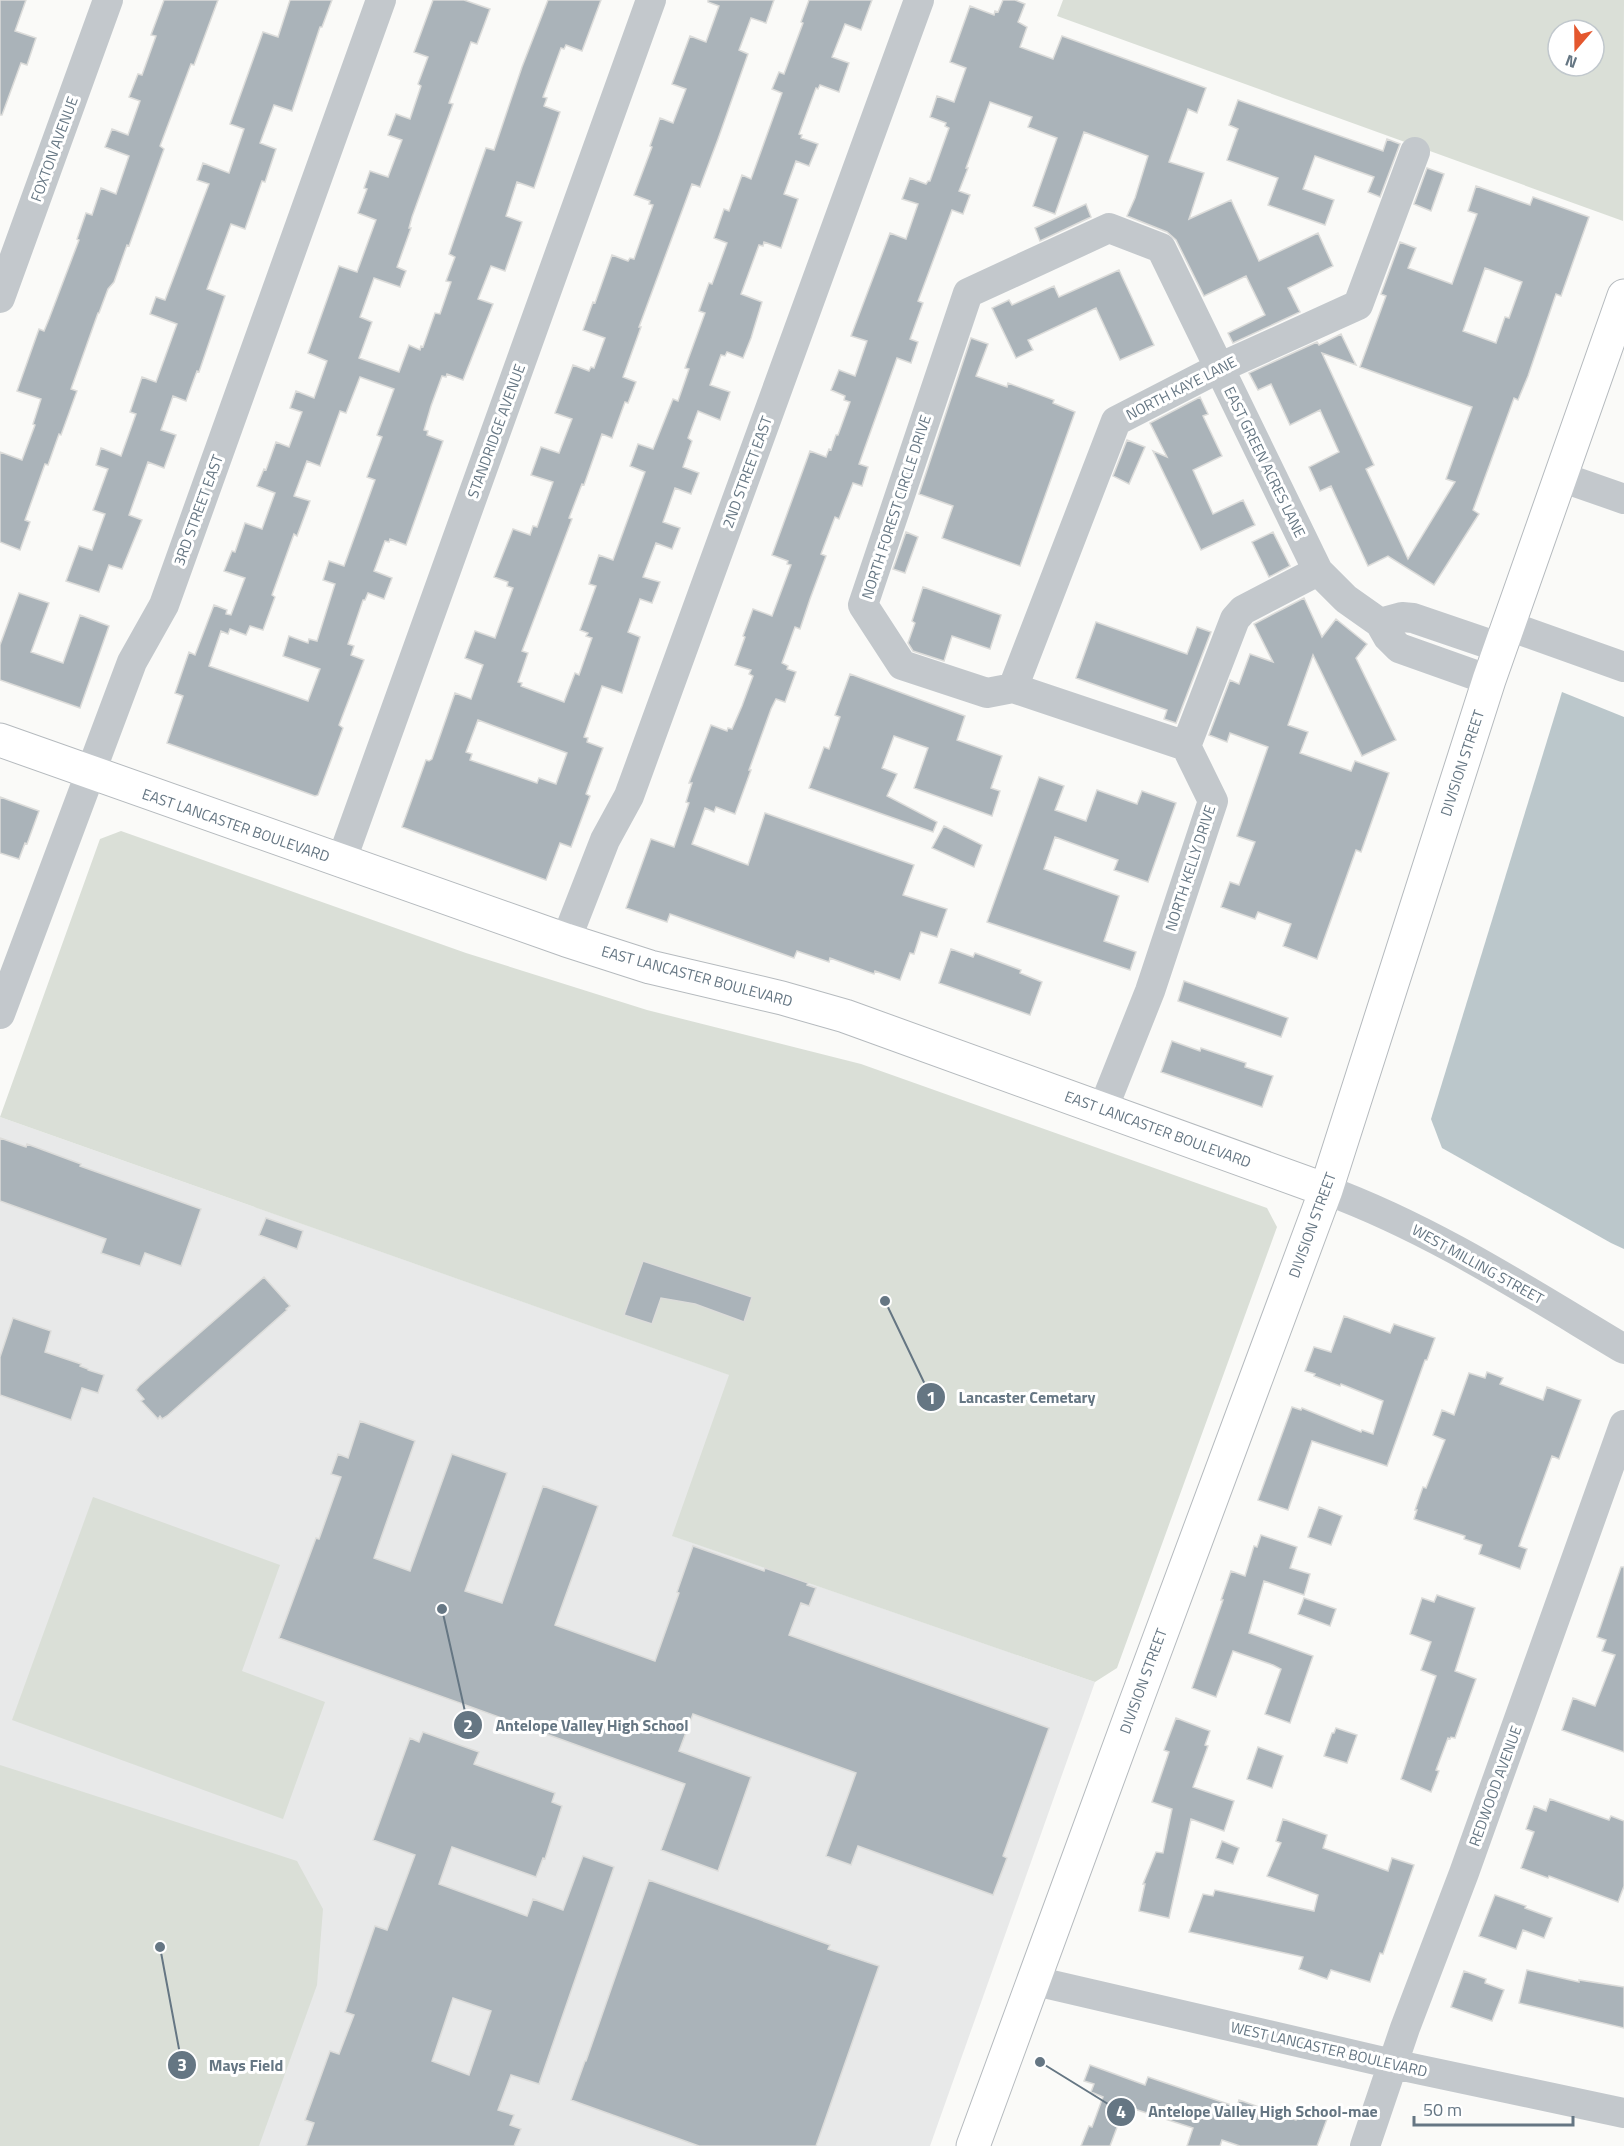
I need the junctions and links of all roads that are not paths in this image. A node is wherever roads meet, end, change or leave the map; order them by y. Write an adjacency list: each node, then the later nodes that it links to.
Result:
1 (108, 0): 8 (street, FOXTON AVENUE)
2 (381, 0): 20 (street, 3RD STREET EAST)
3 (651, 0): 21 (street, STANDRIDGE AVENUE)
4 (919, 0): 22 (street, 2ND STREET EAST)
5 (1415, 152): 9 (street, NORTH KAYE LANE)
6 (1161, 248): 9 (street, EAST GREEN ACRES LANE); 17 (street, NORTH FOREST CIRCLE DRIVE)
7 (1624, 296): 10 (main road, DIVISION STREET)
8 (0, 298)
9 (1220, 368): 12 (street, EAST GREEN ACRES LANE); 17 (street, NORTH KAYE LANE)
10 (1561, 477): 11 (street); 14 (main road, DIVISION STREET)
11 (1624, 500)
12 (1318, 571): 13 (street, EAST GREEN ACRES LANE); 19 (street)
13 (1380, 623): 14 (street); 16 (street, EAST GREEN ACRES LANE)
14 (1505, 637): 15 (street); 16 (main road, DIVISION STREET)
15 (1624, 667)
16 (1489, 680): 25 (main road, DIVISION STREET)
17 (1012, 688): 19 (street, NORTH FOREST CIRCLE DRIVE)
18 (0, 741): 20 (main road, EAST LANCASTER BOULEVARD)
19 (1186, 746): 24 (street, NORTH KELLY DRIVE)
20 (91, 774): 21 (main road, EAST LANCASTER BOULEVARD); 23 (street, 3RD STREET EAST)
21 (341, 862): 22 (main road, EAST LANCASTER BOULEVARD)
22 (566, 940): 24 (main road, EAST LANCASTER BOULEVARD)
23 (0, 1014)
24 (1103, 1109): 25 (main road, EAST LANCASTER BOULEVARD)
25 (1326, 1190): 26 (street, WEST MILLING STREET); 28 (main road, DIVISION STREET)
26 (1624, 1349)
27 (1624, 1425): 29 (street, REDWOOD AVENUE)
28 (1035, 1981): 29 (street, WEST LANCASTER BOULEVARD); 31 (main road, DIVISION STREET)
29 (1393, 2064): 30 (street, WEST LANCASTER BOULEVARD); 32 (street, REDWOOD AVENUE)
30 (1624, 2113)
31 (974, 2146)
32 (1365, 2146)

